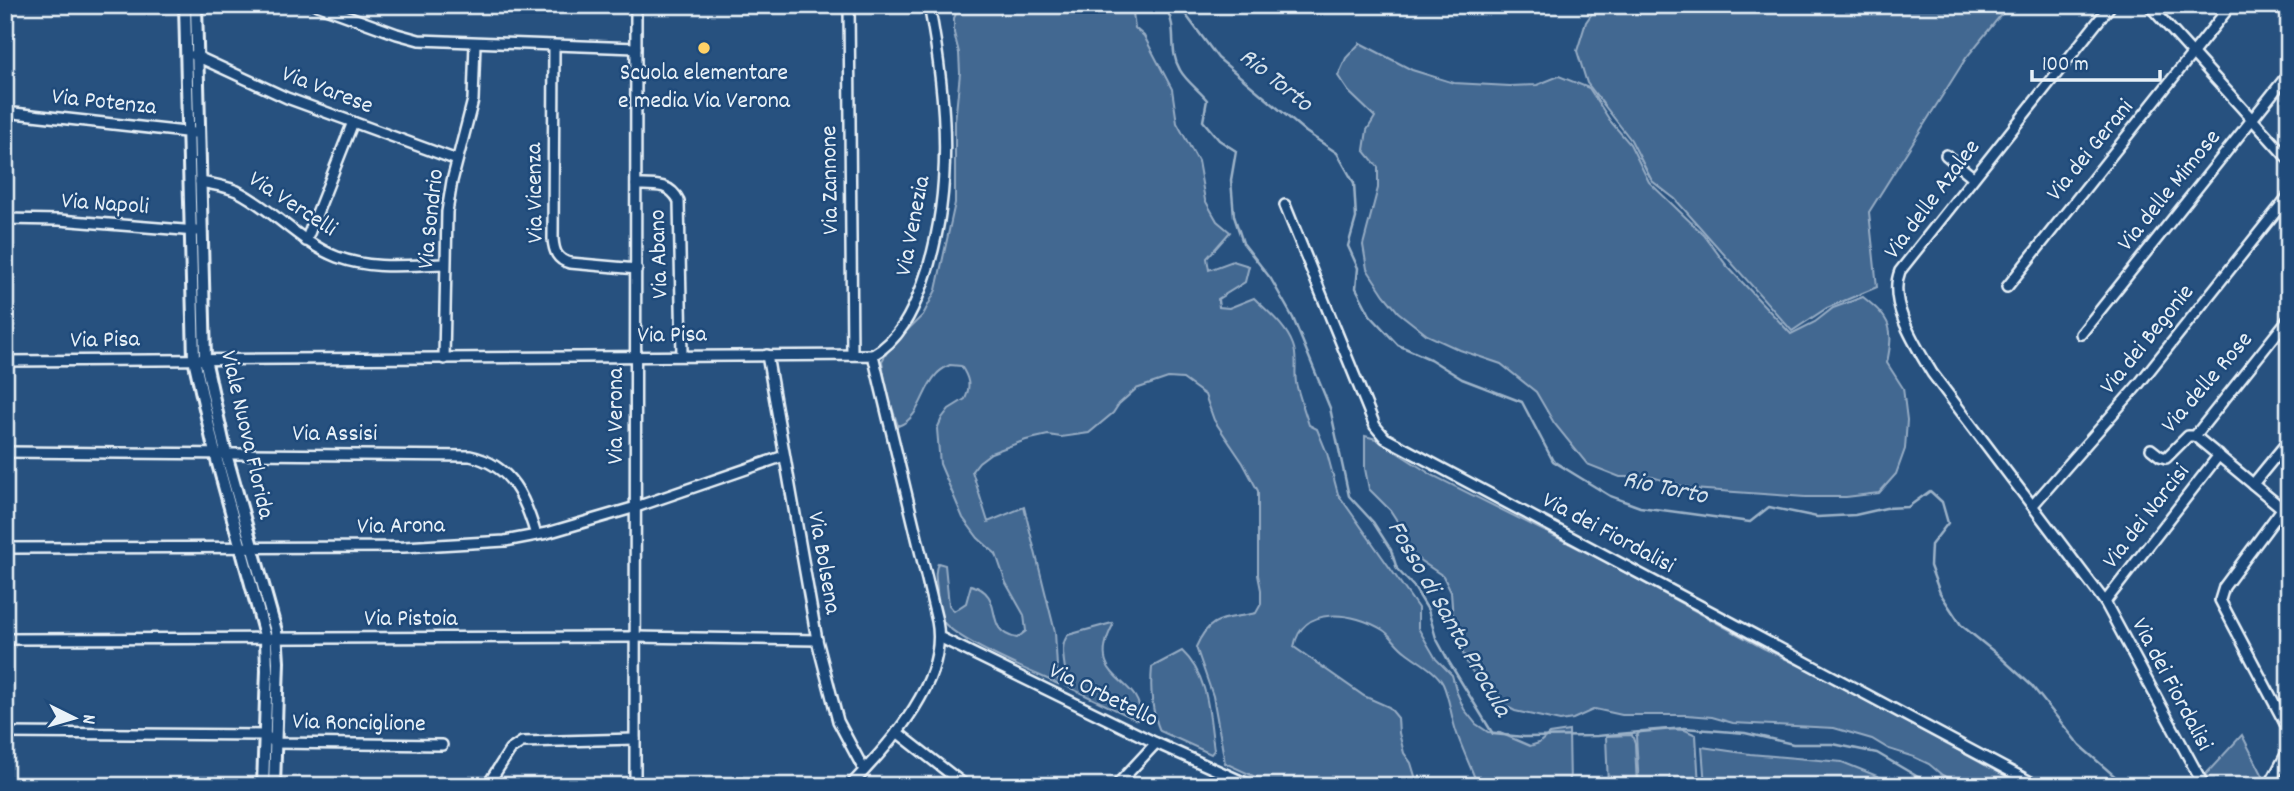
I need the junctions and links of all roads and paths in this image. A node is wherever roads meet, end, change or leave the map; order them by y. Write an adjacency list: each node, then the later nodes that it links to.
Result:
1 (185, 5): 13 (street, Viale Nuova Florida)
2 (196, 5): 13 (street, Viale Nuova Florida)
3 (317, 5): 10 (street)
4 (636, 5): 12 (street, Via Verona)
5 (849, 5): 38 (street, Via Zannone)
6 (929, 5): 39 (street, Via Venezia)
7 (2110, 5): 23 (street, Via delle Azalee)
8 (2149, 5): 14 (street)
9 (2231, 5): 14 (street, Via dei Gerani)
10 (475, 43): 11 (street); 21 (street, Via Sondrio)
11 (554, 46): 12 (street); 32 (street, Via Vicenza)
12 (636, 48): 25 (street, Via Verona)
13 (192, 54): 18 (street, Via Varese); 19 (street, Viale Nuova Florida)
14 (2193, 54): 17 (street); 33 (street, Via dei Gerani)
15 (2289, 73): 17 (street, Via delle Mimose)
16 (5, 112): 19 (street, Via Potenza)
17 (2251, 120): 22 (street); 35 (street, Via delle Mimose)
18 (353, 122): 21 (street, Via Varese); 30 (street)
19 (194, 133): 24 (street, Viale Nuova Florida); 29 (street, Viale Nuova Florida)
20 (1946, 155): 23 (street)
21 (457, 160): 31 (street, Via Sondrio)
22 (2289, 160)
23 (1973, 177): 52 (street, Via delle Azalee)
24 (200, 181): 29 (street, Viale Nuova Florida); 30 (street, Via Vercelli)
25 (636, 185): 32 (street, Via Verona); 36 (street, Via Abano)
26 (2289, 195): 52 (street, Via dei Begonie)
27 (1285, 205): 82 (street, Via dei Fiordalisi)
28 (5, 219): 29 (street, Via Napoli)
29 (196, 231): 41 (street, Viale Nuova Florida)
30 (306, 241): 31 (street, Via Vercelli)
31 (445, 264): 42 (street, Via Sondrio)
32 (637, 269): 40 (street, Via Verona)
33 (2007, 287)
34 (2289, 318): 44 (street, Via delle Rose)
35 (2081, 334)
36 (682, 354): 37 (street, Via Pisa); 40 (street, Via Pisa)
37 (768, 355): 38 (street, Via Pisa); 50 (street, Via Bolsena)
38 (852, 355): 39 (street, Via Pisa)
39 (873, 355): 60 (street)
40 (637, 356): 42 (street, Via Pisa); 53 (street, Via Verona)
41 (199, 359): 42 (street, Via Pisa); 43 (street, Via Pisa); 48 (street, Viale Nuova Florida)
42 (444, 359)
43 (5, 361)
44 (2195, 436): 46 (street, Via delle Rose); 49 (street)
45 (2289, 440): 51 (street)
46 (2151, 449)
47 (5, 452): 48 (street, Via Assisi)
48 (220, 453): 55 (street, Via Assisi); 57 (street, Viale Nuova Florida)
49 (2219, 455): 51 (street); 58 (street, Via dei Narcisi)
50 (784, 456): 53 (street, Via Arona); 63 (street, Via Bolsena)
51 (2253, 484): 54 (street)
52 (2033, 505): 58 (street, Via delle Azalee)
53 (636, 507): 55 (street, Via Arona); 59 (street, Via Verona)
54 (2286, 511): 64 (street)
55 (537, 535): 57 (street, Via Arona)
56 (5, 548): 57 (street, Via Arona)
57 (247, 548): 62 (street, Viale Nuova Florida)
58 (2105, 602): 83 (street, Via dei Fiordalisi)
59 (635, 637): 62 (street, Via Pistoia); 63 (street, Via Pistoia); 68 (street, Via Verona)
60 (939, 637): 65 (street); 70 (street, Via Orbetello)
61 (5, 639): 62 (street, Via Pistoia)
62 (271, 639): 67 (street, Viale Nuova Florida); 69 (street, Viale Nuova Florida)
63 (817, 640): 73 (street, Via Bolsena)
64 (2289, 731)
65 (897, 732): 73 (street); 79 (street)
66 (5, 733): 67 (street)
67 (265, 735): 69 (street); 74 (street, Viale Nuova Florida)
68 (635, 739): 76 (street); 77 (street, Via Verona)
69 (275, 743): 71 (street, Via Ronciglione); 75 (street, Viale Nuova Florida)
70 (1156, 743): 80 (street); 81 (street, Via Orbetello)
71 (442, 744)
72 (2289, 749): 84 (street)
73 (864, 771): 78 (street)
74 (263, 786)
75 (274, 786)
76 (486, 786)
77 (635, 786)
78 (850, 786)
79 (966, 786)
80 (1116, 786)
81 (1252, 786)
82 (2038, 786)
83 (2204, 786)
84 (2269, 786)

